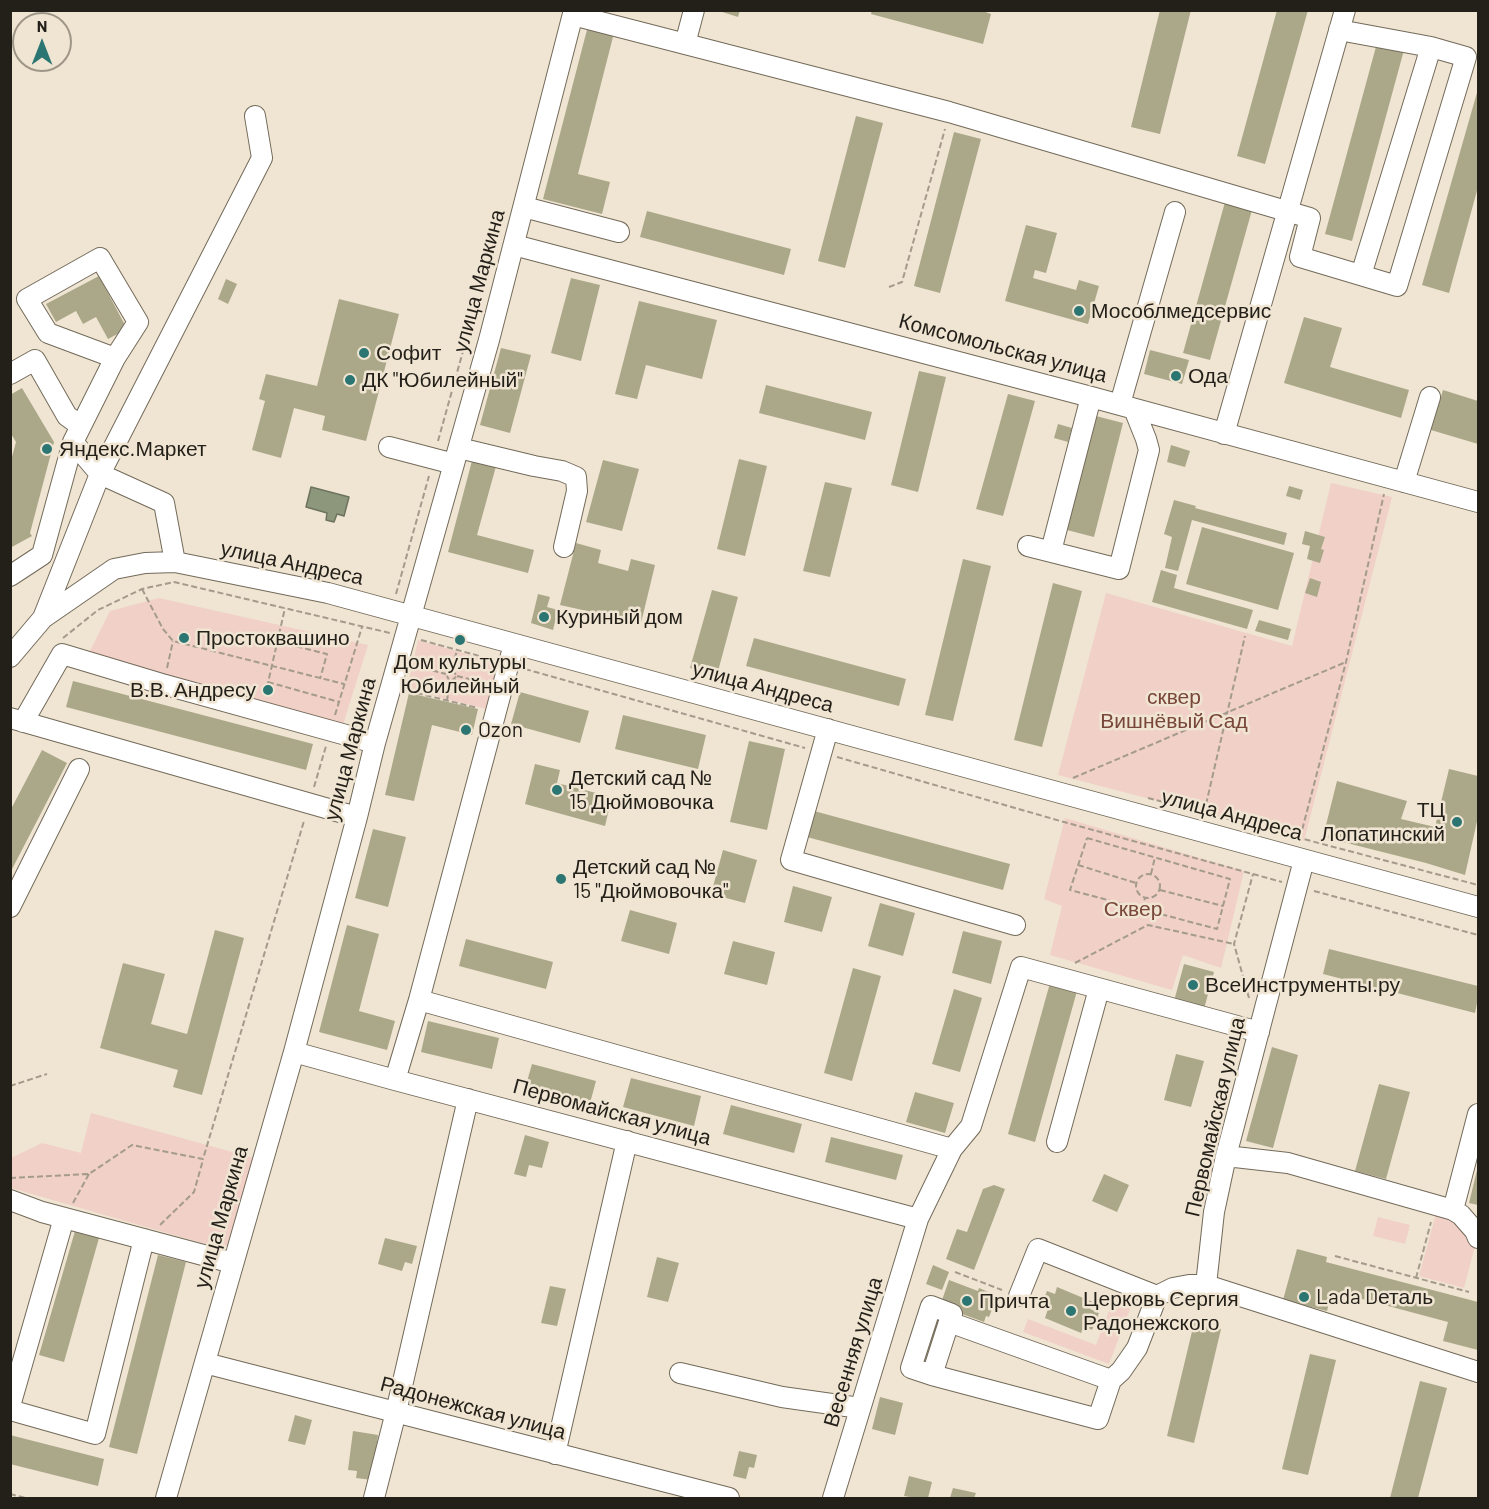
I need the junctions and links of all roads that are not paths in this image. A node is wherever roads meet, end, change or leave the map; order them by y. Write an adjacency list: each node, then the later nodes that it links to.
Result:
1 (694, 10): 5 (street)
2 (1345, 10): 4 (street)
3 (574, 13): 5 (street); 9 (street, улица Маркина)
4 (1339, 30): 6 (street); 11 (street)
5 (686, 44): 11 (street)
6 (1431, 47): 7 (street); 14 (street)
7 (1472, 57): 14 (street)
8 (255, 116): 24 (street)
9 (524, 207): 12 (street); 13 (street, улица Маркина)
10 (1175, 212): 19 (street)
11 (1288, 212): 14 (street); 21 (street)
12 (619, 232)
13 (514, 245): 17 (street, Комсомольская улица); 23 (street, улица Маркина)
14 (1361, 275)
15 (115, 358): 15 (street); 20 (street)
16 (10, 374): 20 (street)
17 (1092, 396): 19 (street, Комсомольская улица); 29 (street)
18 (1430, 397): 25 (street)
19 (1127, 406): 21 (street, Комсомольская улица); 29 (street)
20 (77, 434): 24 (street); 31 (street)
21 (1224, 434): 25 (street, Комсомольская улица)
22 (389, 447): 23 (street)
23 (457, 456): 28 (street); 32 (street, улица Маркина)
24 (100, 474): 30 (street); 33 (street)
25 (1395, 485): 26 (street, Комсомольская улица)
26 (1479, 502)
27 (1028, 546): 29 (street)
28 (564, 548)
29 (1051, 551)
30 (175, 562): 32 (street, улица Андреса); 33 (street, улица Андреса)
31 (10, 576)
32 (412, 616): 34 (street, улица Андреса); 38 (street, улица Маркина)
33 (43, 618): 35 (street)
34 (514, 644): 37 (street, улица Андреса); 46 (street)
35 (14, 649)
36 (17, 720): 38 (street); 40 (street)
37 (828, 729): 41 (street, улица Андреса); 44 (street)
38 (375, 743): 40 (street, улица Маркина)
39 (80, 769): 42 (street)
40 (357, 818): 48 (street, улица Маркина)
41 (1304, 860): 43 (street, улица Андреса); 47 (street, Первомайская улица)
42 (10, 907)
43 (1479, 907)
44 (1015, 925)
45 (1099, 989): 47 (street); 53 (street); 54 (street, Весенняя улица)
46 (419, 1000): 49 (street); 54 (street)
47 (1259, 1032): 55 (street, Первомайская улица)
48 (294, 1052): 49 (street, Первомайская улица); 62 (street, улица Маркина)
49 (395, 1080): 50 (street, Первомайская улица)
50 (468, 1099): 52 (street, Первомайская улица); 74 (street)
51 (1479, 1114): 57 (street)
52 (627, 1141): 59 (street, Первомайская улица); 75 (street)
53 (1057, 1142)
54 (952, 1149): 59 (street, Весенняя улица)
55 (1226, 1156): 57 (street); 63 (street, Первомайская улица)
56 (10, 1200): 58 (street)
57 (1444, 1208): 60 (street)
58 (64, 1218): 61 (street); 72 (street)
59 (918, 1219): 73 (street, Весенняя улица)
60 (1479, 1238)
61 (144, 1239): 62 (street); 72 (street)
62 (233, 1263): 67 (street, улица Маркина)
63 (1206, 1285): 65 (street); 68 (street)
64 (1019, 1296): 65 (street)
65 (1157, 1296): 71 (street)
66 (950, 1322): 70 (street); 70 (street); 71 (street)
67 (205, 1363): 74 (street, Радонежская улица); 76 (street, улица Маркина)
68 (1479, 1372)
69 (680, 1373): 73 (street)
70 (932, 1375): 71 (street)
71 (1111, 1380)
72 (10, 1408)
73 (860, 1408): 79 (street, Весенняя улица)
74 (396, 1412): 75 (street, Радонежская улица); 77 (street)
75 (555, 1454): 78 (street, Радонежская улица)
76 (166, 1498)
77 (374, 1498)
78 (729, 1498)
79 (833, 1498)

